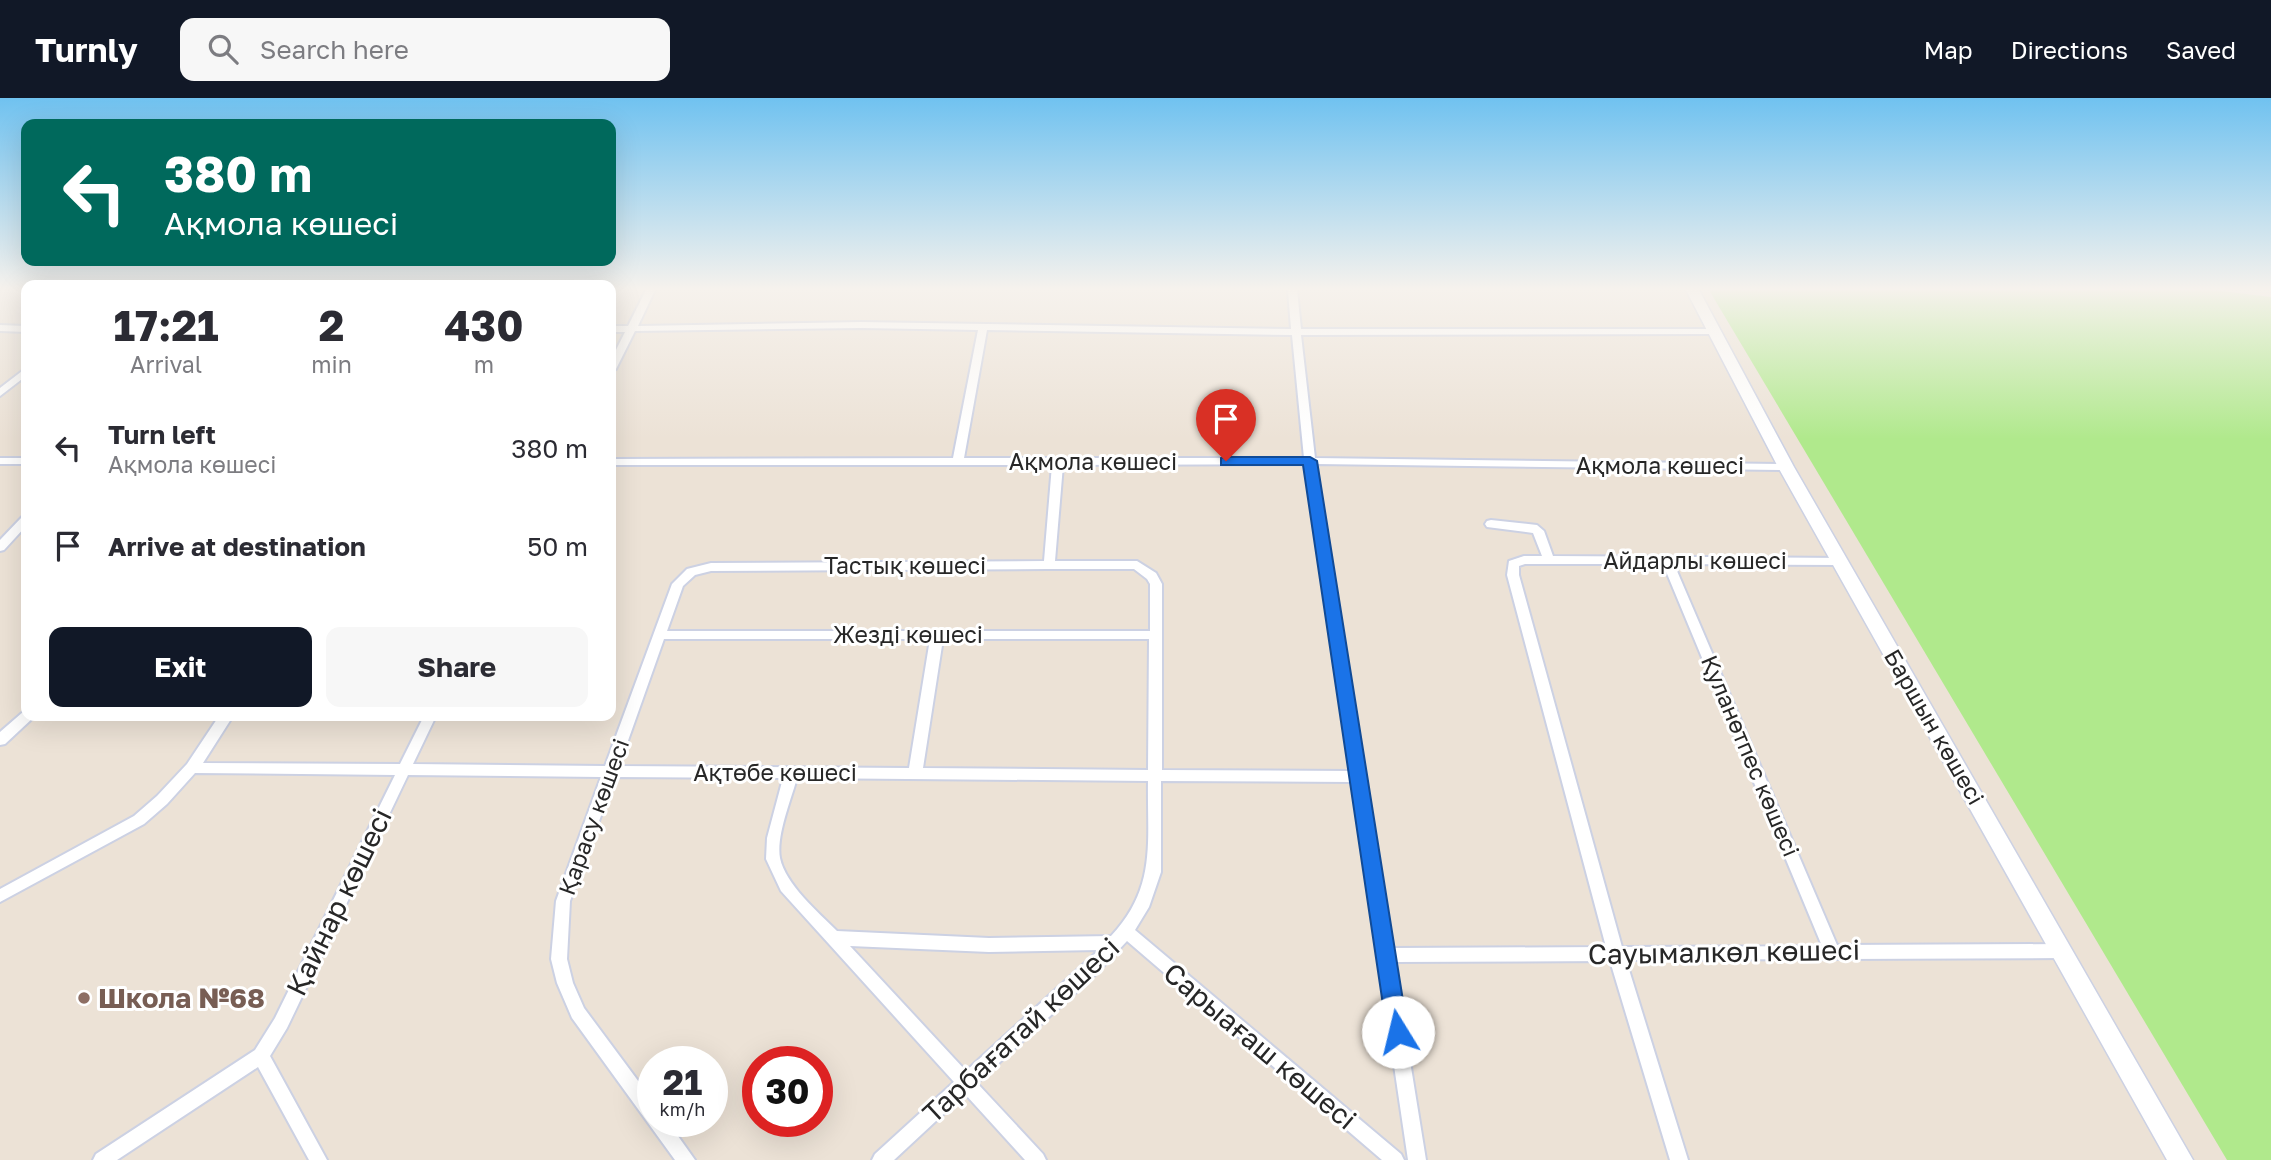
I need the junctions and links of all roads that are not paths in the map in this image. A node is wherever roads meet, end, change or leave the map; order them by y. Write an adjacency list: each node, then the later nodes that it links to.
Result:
1 (626, 340): 5 (street)
2 (981, 340): 12 (street)
3 (1298, 340): 10 (street)
4 (1719, 340): 14 (street, Баршын көшесі)
5 (616, 359)
6 (21, 375): 7 (street)
7 (0, 393)
8 (0, 461): 9 (street)
9 (21, 461)
10 (1310, 461): 13 (street, Ақмола көшесі); 14 (street, Ақмола көшесі); 37 (street)
11 (616, 462): 12 (street, Ақмола көшесі)
12 (958, 462): 13 (street, Ақмола көшесі)
13 (1058, 462): 22 (street)
14 (1786, 467): 20 (street, Баршын көшесі)
15 (1491, 524): 18 (street)
16 (21, 525): 17 (street)
17 (0, 547)
18 (1549, 560): 19 (street, Айдарлы көшесі); 43 (street, Айдарлы көшесі)
19 (1667, 561): 20 (street, Айдарлы көшесі); 41 (street, Қуланөтпес көшесі)
20 (1840, 561): 42 (street, Баршын көшесі)
21 (1137, 565): 22 (street, Тастық көшесі); 25 (street, Тарбағатай көшесі)
22 (1049, 566): 23 (street, Тастық көшесі)
23 (678, 584): 24 (street, Қарасу көшесі)
24 (659, 635): 26 (street, Жезді көшесі); 33 (street, Қарасу көшесі)
25 (1156, 635): 26 (street, Жезді көшесі); 36 (street, Тарбағатай көшесі)
26 (937, 636): 34 (street)
27 (22, 721): 30 (street)
28 (223, 721): 31 (street)
29 (427, 721): 32 (street, Қайнар көшесі)
30 (0, 740)
31 (192, 768): 32 (street, Ақтөбе көшесі); 38 (street)
32 (401, 771): 33 (street, Ақтөбе көшесі); 45 (street, Қайнар көшесі)
33 (611, 771): 35 (street, Ақтөбе көшесі); 47 (street, Қарасу көшесі)
34 (915, 773): 35 (street, Ақтөбе көшесі); 36 (street, Ақтөбе көшесі)
35 (791, 774): 40 (street)
36 (1155, 774): 37 (street, Ақтөбе көшесі); 39 (street, Тарбағатай көшесі)
37 (1358, 777): 44 (street)
38 (0, 897)
39 (1121, 937): 40 (street); 46 (street, Тарбағатай көшесі); 54 (street, Сарыағаш көшесі)
40 (832, 938): 46 (street)
41 (1832, 951): 42 (street, Сауымалкөл көшесі); 43 (street, Сауымалкөл көшесі)
42 (2062, 951): 57 (street, Баршын көшесі)
43 (1616, 954): 44 (street, Сауымалкөл көшесі); 56 (street)
44 (1386, 955): 55 (street)
45 (261, 1056): 49 (street); 50 (street)
46 (966, 1083): 52 (street, Тарбағатай көшесі); 53 (street)
47 (637, 1093)
48 (669, 1137): 51 (street)
49 (102, 1160)
50 (318, 1160)
51 (686, 1160)
52 (881, 1160)
53 (1037, 1160)
54 (1395, 1160)
55 (1417, 1160)
56 (1679, 1160)
57 (2181, 1160)

